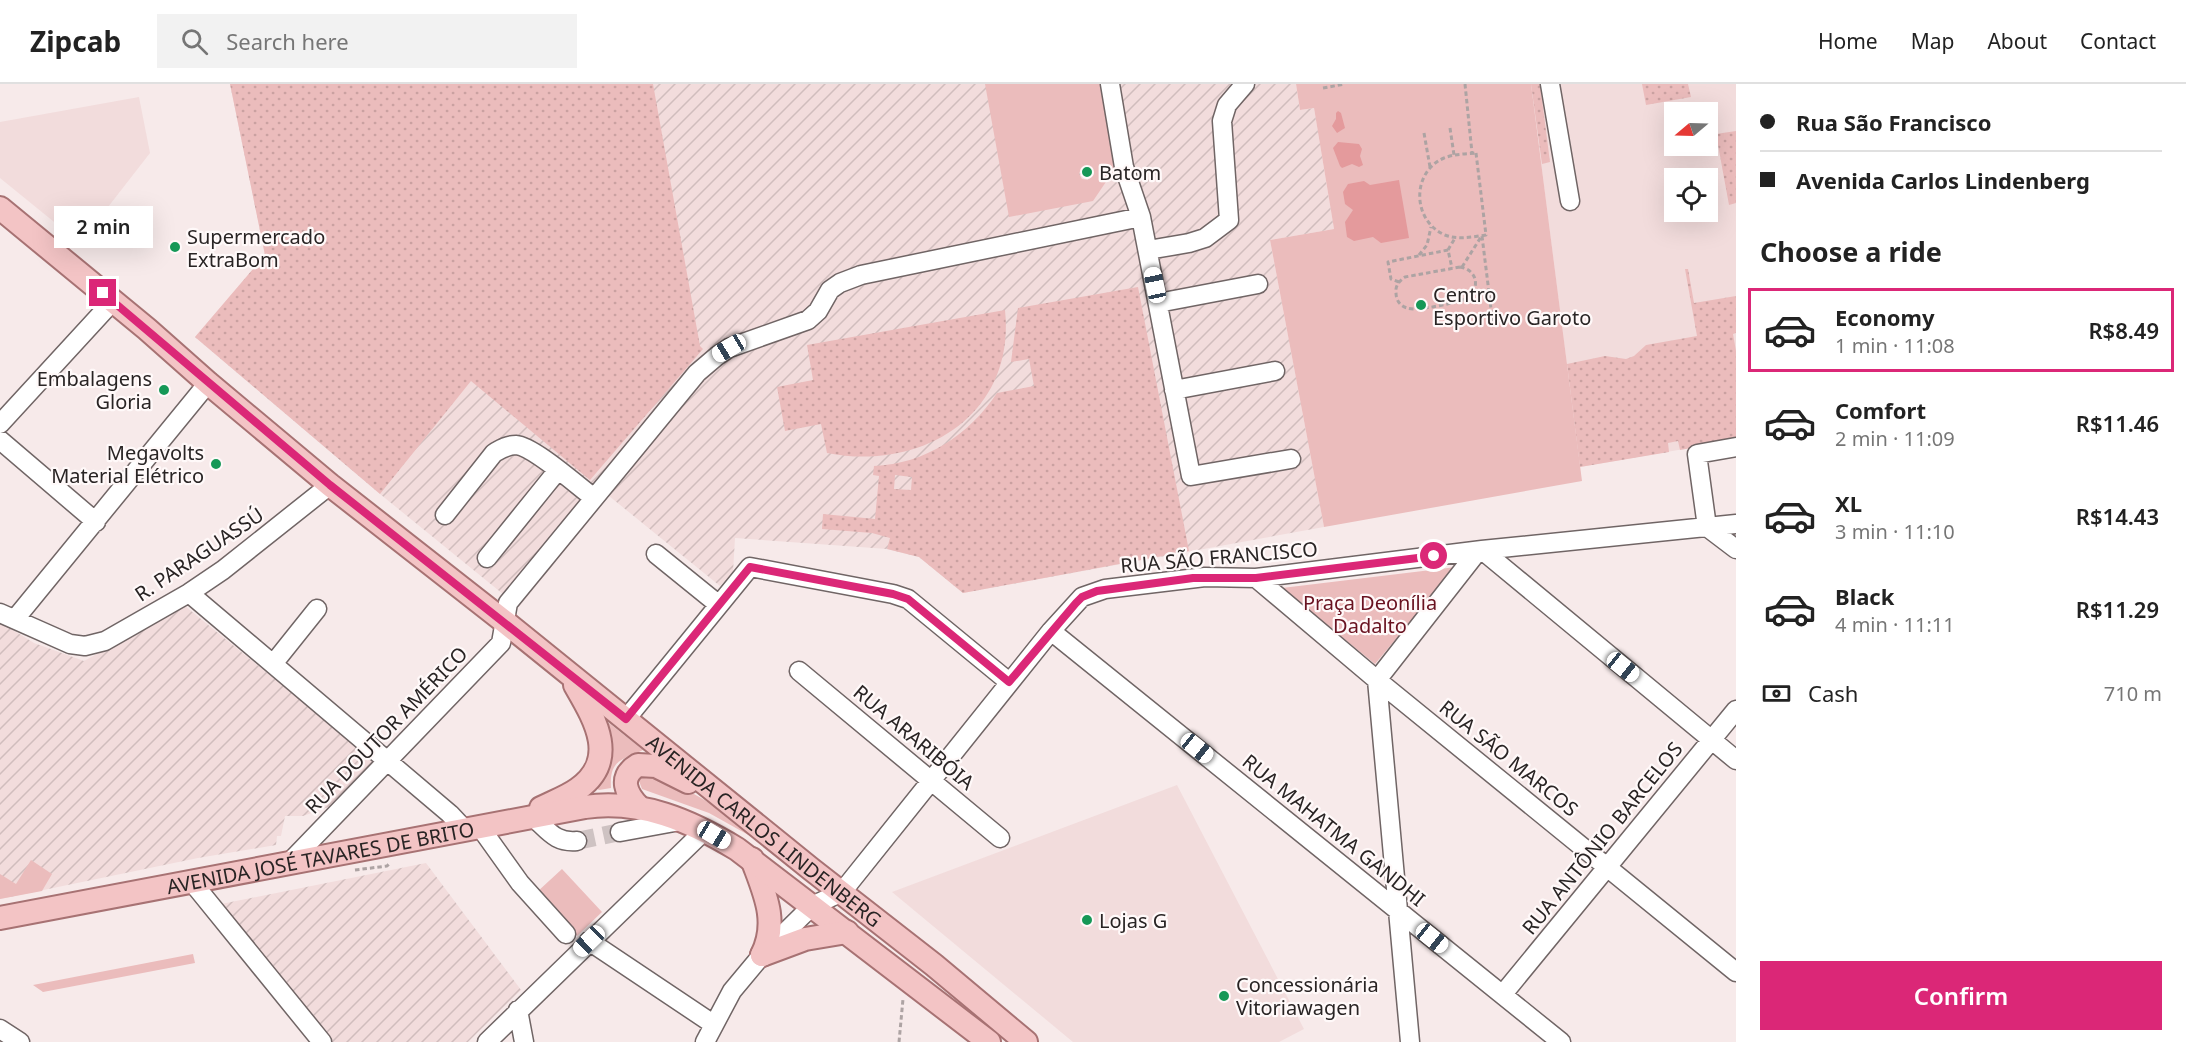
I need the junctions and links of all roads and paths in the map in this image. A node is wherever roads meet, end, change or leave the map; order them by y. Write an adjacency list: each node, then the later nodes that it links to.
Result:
1 (1110, 84): 14 (street)
2 (1245, 84): 18 (street)
3 (1345, 84): 6 (path)
4 (1464, 84): 9 (path)
5 (1550, 84): 12 (street)
6 (1323, 88)
7 (1450, 128): 10 (path)
8 (1424, 133): 11 (path)
9 (1472, 153): 10 (path); 16 (path)
10 (1454, 155): 11 (path)
11 (1430, 168): 15 (path)
12 (1570, 201)
13 (0, 208): 25 (main road, AVENIDA CARLOS LINDENBERG)
14 (1141, 217): 18 (street); 37 (street, RUA DOUTOR AMÉRICO)
15 (1431, 225): 17 (path); 20 (path)
16 (1482, 236): 17 (path); 21 (path); 27 (path)
17 (1455, 238): 19 (path)
18 (1148, 250): 26 (street)
19 (1448, 250): 20 (path); 22 (path)
20 (1417, 256): 23 (path)
21 (1462, 267): 22 (path); 23 (path)
22 (1452, 268): 23 (path)
23 (1399, 282)
24 (1258, 284): 26 (street)
25 (113, 301): 29 (main road, AVENIDA CARLOS LINDENBERG); 31 (street)
26 (1158, 303): 30 (street)
27 (1493, 325)
28 (1275, 371): 30 (street)
29 (208, 383): 36 (main road, AVENIDA CARLOS LINDENBERG); 39 (street)
30 (1174, 390): 34 (street)
31 (0, 424)
32 (0, 440): 39 (street)
33 (1736, 447): 41 (street)
34 (1292, 459)
35 (558, 470): 37 (street); 38 (street); 45 (street)
36 (330, 485): 47 (street, R. PARAGUASSÚ); 51 (main road, AVENIDA CARLOS LINDENBERG)
37 (594, 498): 51 (street, RUA DOUTOR AMÉRICO)
38 (445, 515)
39 (96, 522): 50 (street)
40 (1736, 524): 41 (street, RUA SÃO FRANCISCO)
41 (1707, 527): 42 (street); 43 (street, RUA SÃO FRANCISCO)
42 (1736, 549)
43 (1480, 550): 46 (street, RUA SÃO FRANCISCO); 56 (street); 60 (street)
44 (656, 554): 48 (street)
45 (487, 558)
46 (1256, 578): 52 (street, RUA SÃO FRANCISCO); 56 (street, RUA SÃO MARCOS)
47 (189, 593): 50 (street, R. PARAGUASSÚ); 53 (street)
48 (719, 605): 57 (street); 59 (street)
49 (317, 609): 53 (street)
50 (7, 616)
51 (505, 622): 55 (main road, AVENIDA CARLOS LINDENBERG); 62 (street, RUA DOUTOR AMÉRICO)
52 (1051, 631): 57 (street, RUA SÃO FRANCISCO); 80 (street, RUA MAHATMA GANDHI)
53 (273, 663): 62 (street)
54 (799, 671): 63 (street, RUA ARARIBÓIA)
55 (568, 674): 59 (main road, AVENIDA CARLOS LINDENBERG); 66 (main road)
56 (1377, 680): 75 (street, RUA SÃO MARCOS); 80 (street)
57 (1009, 682): 63 (street, RUA SÃO FRANCISCO)
58 (1736, 710): 60 (street, RUA ANTÔNIO BARCELOS)
59 (626, 719): 64 (main road, AVENIDA CARLOS LINDENBERG)
60 (1712, 740): 61 (street); 75 (street, RUA ANTÔNIO BARCELOS)
61 (1736, 760)
62 (388, 761): 68 (street); 74 (street, RUA DOUTOR AMÉRICO)
63 (932, 781): 71 (street, RUA ARARIBÓIA); 78 (street, RUA SÃO FRANCISCO)
64 (731, 804): 65 (main road); 76 (main road, AVENIDA CARLOS LINDENBERG)
65 (639, 807): 66 (main road, AVENIDA JOSÉ TAVARES DE BRITO); 67 (main road, AVENIDA CARLOS LINDENBERG)
66 (526, 818): 68 (main road, AVENIDA JOSÉ TAVARES DE BRITO); 72 (street)
67 (680, 821): 69 (main road, AVENIDA CARLOS LINDENBERG); 70 (street)
68 (472, 828): 74 (main road, AVENIDA JOSÉ TAVARES DE BRITO); 83 (street)
69 (704, 831): 73 (main road, AVENIDA CARLOS LINDENBERG); 84 (street)
70 (620, 832)
71 (1000, 838)
72 (577, 841)
73 (752, 859): 79 (main road, AVENIDA CARLOS LINDENBERG); 85 (main road)
74 (288, 864): 77 (main road, AVENIDA JOSÉ TAVARES DE BRITO)
75 (1607, 867): 86 (street, RUA SÃO MARCOS); 88 (street, RUA ANTÔNIO BARCELOS)
76 (811, 869): 78 (main road, AVENIDA CARLOS LINDENBERG); 79 (main road)
77 (192, 882): 81 (main road, AVENIDA JOSÉ TAVARES DE BRITO); 93 (street)
78 (842, 892): 79 (street, RUA SÃO FRANCISCO); 99 (main road, AVENIDA CARLOS LINDENBERG)
79 (812, 906): 82 (main road, AVENIDA CARLOS LINDENBERG); 85 (street, RUA SÃO FRANCISCO)
80 (1397, 909): 88 (street, RUA MAHATMA GANDHI); 100 (street)
81 (0, 918)
82 (847, 932): 85 (main road); 87 (main road, AVENIDA CARLOS LINDENBERG)
83 (566, 934)
84 (589, 941): 89 (street); 90 (street)
85 (762, 955): 90 (street, RUA SÃO FRANCISCO)
86 (1736, 972)
87 (916, 984): 97 (path); 98 (main road, AVENIDA CARLOS LINDENBERG)
88 (1503, 994): 101 (street, RUA MAHATMA GANDHI)
89 (518, 1010): 94 (street); 95 (street)
90 (713, 1024): 96 (street, RUA SÃO FRANCISCO)
91 (0, 1029): 92 (street)
92 (20, 1042)
93 (322, 1042)
94 (487, 1042)
95 (524, 1042)
96 (705, 1042)
97 (899, 1042)
98 (989, 1042)
99 (1026, 1042)
100 (1410, 1042)
101 (1561, 1042)

